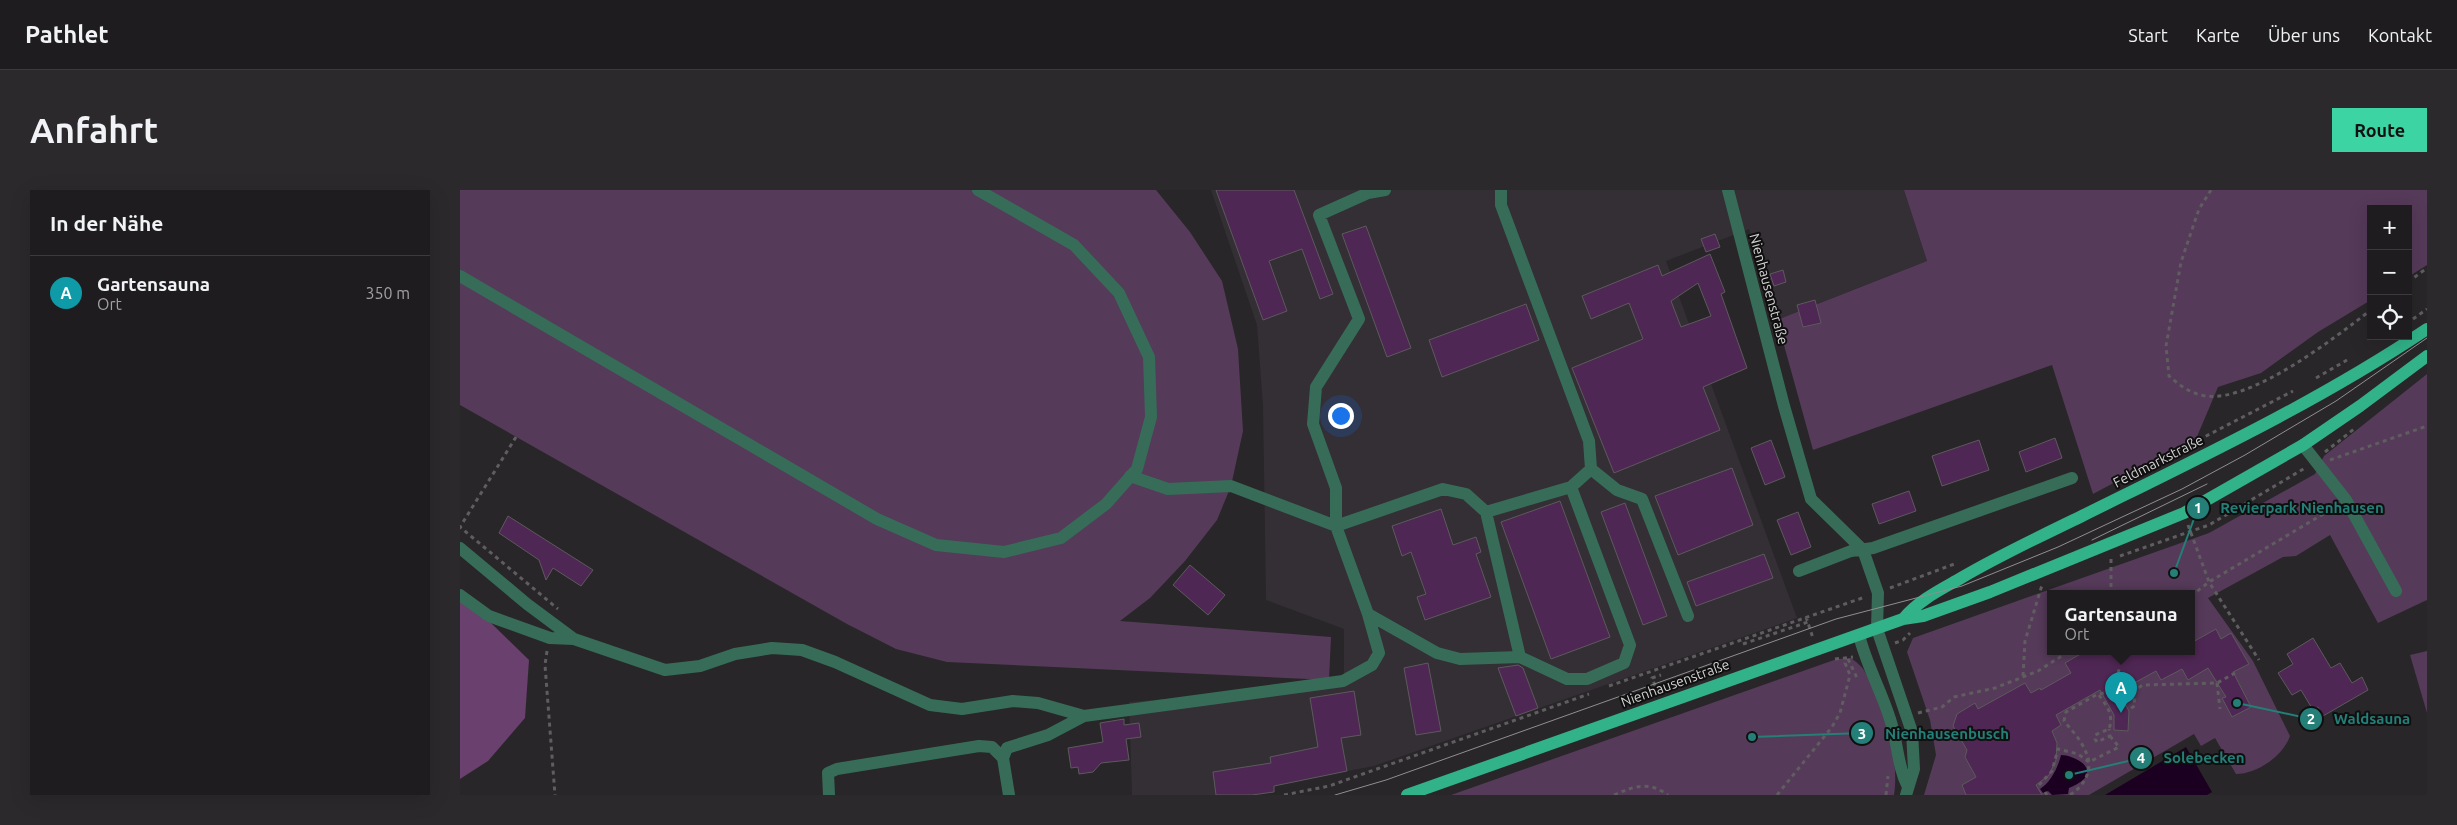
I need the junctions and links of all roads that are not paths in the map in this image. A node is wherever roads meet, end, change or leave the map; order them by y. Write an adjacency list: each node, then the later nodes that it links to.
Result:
1 (978, 190): 10 (street)
2 (1386, 190): 14 (street)
3 (1501, 190): 9 (street)
4 (1728, 190): 16 (street, Nienhausenstraße)
5 (460, 276): 10 (street)
6 (2427, 329): 22 (main road, Feldmarkstraße)
7 (2427, 356): 8 (main road, Feldmarkstraße)
8 (2303, 444): 18 (street); 22 (main road, Feldmarkstraße)
9 (1591, 469): 12 (street); 21 (street)
10 (1130, 476): 14 (street)
11 (2072, 478): 16 (street)
12 (1571, 487): 13 (street); 26 (street)
13 (1486, 512): 14 (street); 26 (street)
14 (1336, 526): 20 (street)
15 (460, 548): 25 (street)
16 (1863, 550): 17 (street); 23 (street, Nienhausenstraße)
17 (1799, 571)
18 (2396, 591)
19 (460, 595): 25 (street)
20 (1368, 614): 26 (street); 27 (street)
21 (1688, 616)
22 (1903, 619): 23 (main road, Feldmarkstraße)
23 (1877, 629): 24 (main road, Nienhausenstraße); 29 (street)
24 (1859, 635): 29 (street); 32 (main road, Nienhausenstraße)
25 (574, 639): 27 (street)
26 (1520, 657)
27 (1084, 716): 28 (street)
28 (1003, 758): 30 (street); 31 (street)
29 (1907, 791)
30 (829, 795)
31 (1009, 795)
32 (1407, 795)

